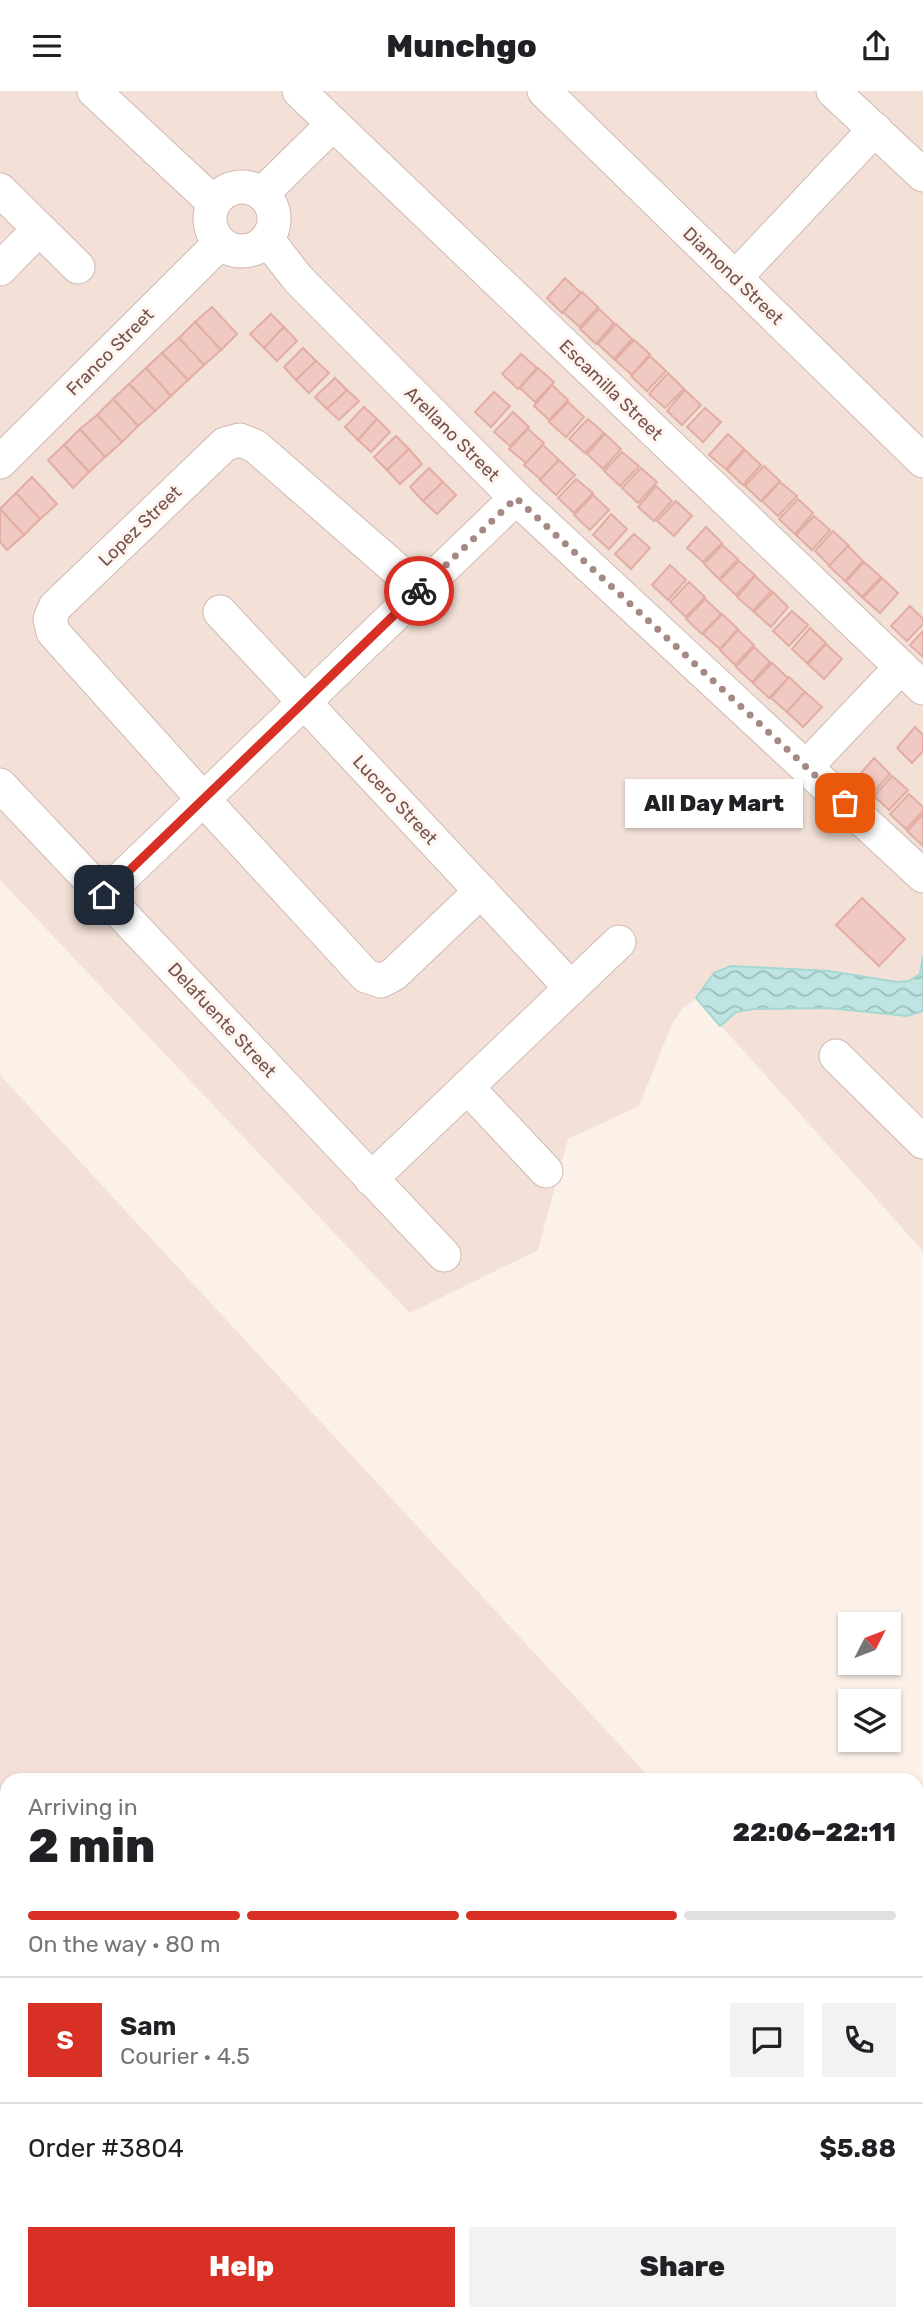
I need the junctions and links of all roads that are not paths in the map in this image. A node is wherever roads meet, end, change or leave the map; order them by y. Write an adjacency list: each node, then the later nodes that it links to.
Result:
1 (94, 91): 10 (street)
2 (299, 91): 5 (street, Escamilla Street)
3 (544, 91): 16 (street, Diamond Street)
4 (833, 91): 6 (street)
5 (333, 124): 9 (street); 22 (street, Escamilla Street)
6 (875, 129): 7 (street); 16 (street)
7 (923, 175)
8 (0, 190): 11 (street)
9 (262, 194): 10 (street); 12 (street)
10 (214, 203): 13 (street)
11 (39, 229): 14 (street); 15 (street)
12 (267, 240): 13 (street); 19 (street, Arellano Street)
13 (220, 243): 17 (street, Franco Street)
14 (78, 267)
15 (0, 269)
16 (735, 278): 18 (street, Diamond Street)
17 (0, 461)
18 (923, 461)
19 (516, 498): 20 (street); 24 (street, Arellano Street)
20 (420, 590): 23 (street); 26 (street, Lopez Street)
21 (220, 612): 23 (street, Lucero Street)
22 (912, 678): 24 (street)
23 (304, 702): 26 (street); 28 (street, Lucero Street)
24 (807, 766): 27 (street, Arellano Street)
25 (0, 785): 29 (street, Delafuente Street)
26 (203, 799): 28 (street); 29 (street)
27 (923, 876)
28 (481, 891): 31 (street, Lucero Street)
29 (104, 895): 36 (street, Delafuente Street)
30 (619, 942): 31 (street)
31 (571, 988): 33 (street)
32 (836, 1056): 34 (street)
33 (467, 1087): 35 (street); 36 (street)
34 (923, 1142)
35 (546, 1171)
36 (371, 1179): 37 (street, Delafuente Street)
37 (444, 1255)

